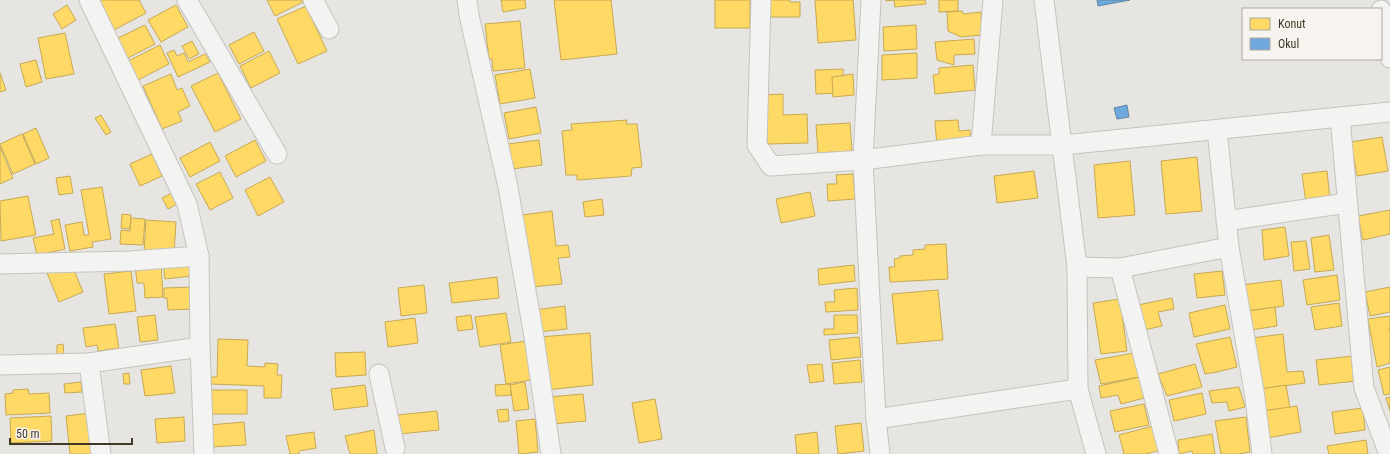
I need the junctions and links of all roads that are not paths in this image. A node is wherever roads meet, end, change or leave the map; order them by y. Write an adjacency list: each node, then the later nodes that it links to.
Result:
1 (89, 0): 22 (street)
2 (187, 0): 17 (street)
3 (313, 0): 10 (street)
4 (467, 0): 35 (street)
5 (761, 0): 18 (street)
6 (871, 0): 18 (street)
7 (993, 0): 15 (street)
8 (1044, 0): 16 (street)
9 (1382, 14): 11 (street)
10 (329, 28)
11 (1390, 58)
12 (1390, 112): 13 (street)
13 (1340, 117): 14 (street); 19 (street)
14 (1217, 130): 16 (street); 20 (street)
15 (981, 145): 16 (street); 18 (street)
16 (1063, 145): 24 (street)
17 (277, 154)
18 (864, 160): 31 (street)
19 (1347, 203): 20 (street); 40 (street)
20 (1226, 221): 21 (street)
21 (1229, 247): 25 (street); 39 (street)
22 (199, 256): 23 (street); 26 (street)
23 (0, 264)
24 (1077, 267): 25 (street); 30 (street)
25 (1120, 268): 38 (street)
26 (200, 347): 27 (street); 34 (street)
27 (88, 363): 28 (street); 33 (street)
28 (0, 365)
29 (379, 374): 32 (street)
30 (1078, 389): 31 (street); 37 (street)
31 (876, 418): 36 (street)
32 (393, 452)
33 (101, 454)
34 (204, 454)
35 (551, 454)
36 (880, 454)
37 (1096, 454)
38 (1169, 454)
39 (1262, 454)
40 (1389, 454)

